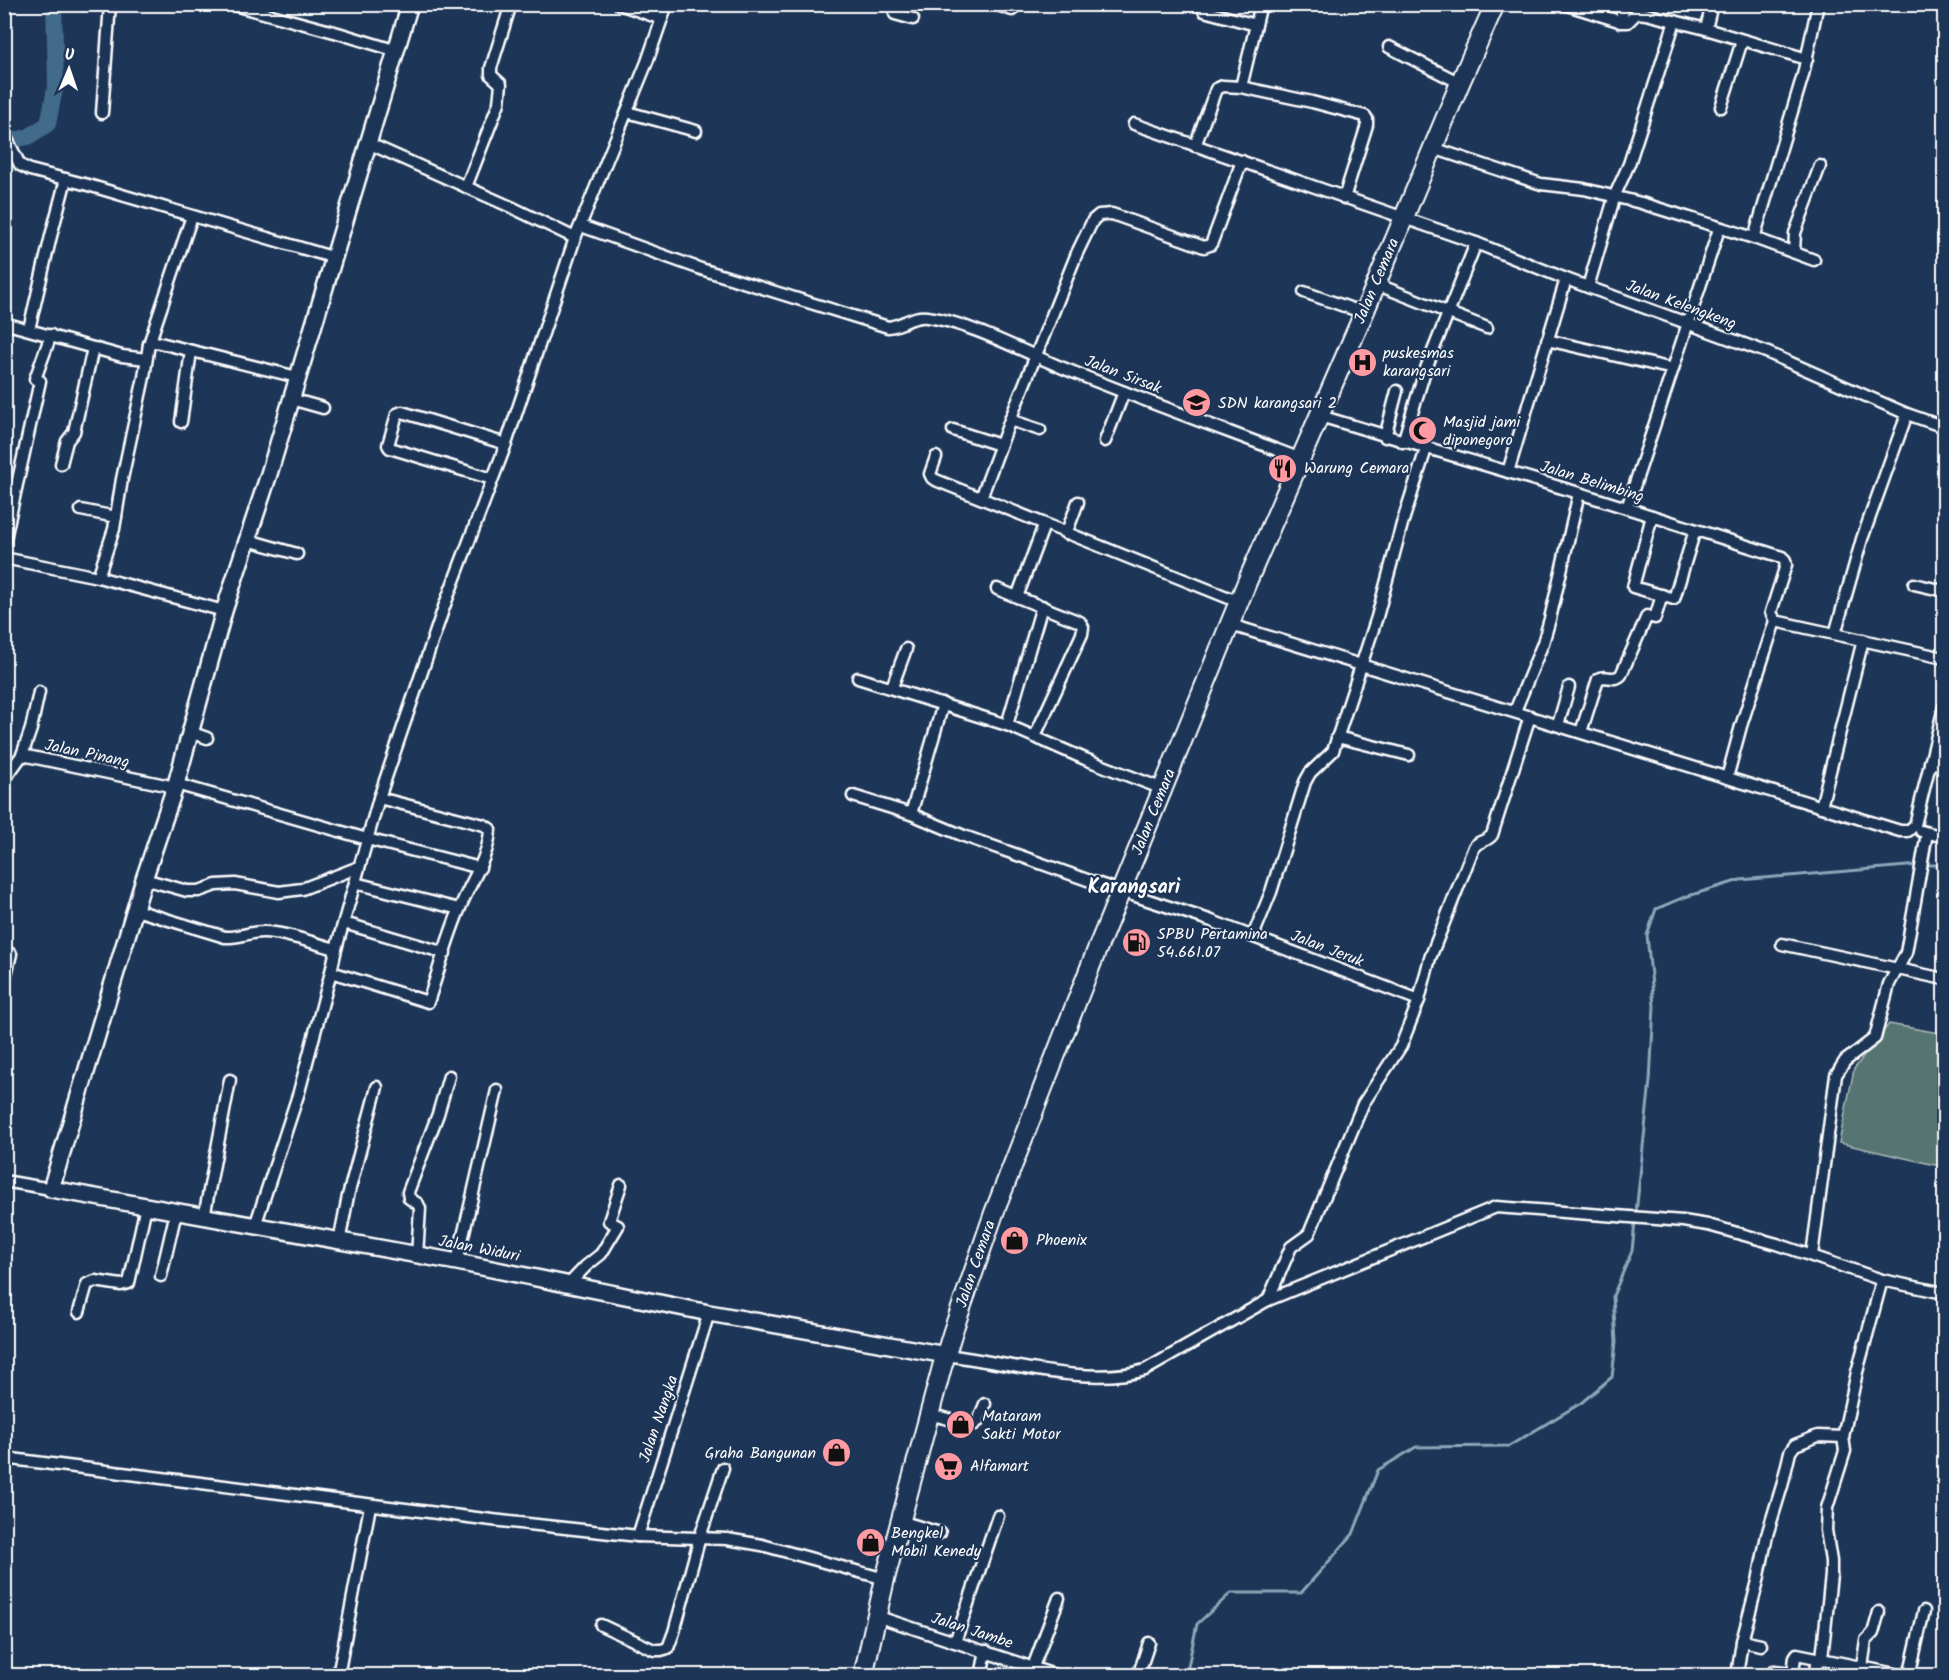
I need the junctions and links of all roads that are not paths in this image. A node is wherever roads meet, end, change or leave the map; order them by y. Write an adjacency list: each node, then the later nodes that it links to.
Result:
1 (110, 4): 31 (street)
2 (230, 4): 25 (street)
3 (410, 4): 25 (main road)
4 (511, 4): 41 (street)
5 (619, 4): 17 (street)
6 (667, 4): 17 (street)
7 (896, 4): 18 (street)
8 (994, 4): 15 (street)
9 (1262, 4): 21 (street)
10 (1495, 4): 27 (main road, Jalan Cemara)
11 (1564, 4): 20 (street)
12 (1625, 4): 20 (street)
13 (1712, 4): 22 (street)
14 (1818, 4): 26 (street)
15 (1012, 10)
16 (1204, 11): 21 (street)
17 (662, 19): 30 (street)
18 (913, 20)
19 (1675, 21): 20 (street); 22 (street); 42 (street)
20 (1620, 22)
21 (1257, 25): 28 (street)
22 (1706, 29): 23 (street)
23 (1742, 41): 26 (street); 29 (street)
24 (1389, 47): 27 (street)
25 (397, 51): 35 (main road)
26 (1807, 59): 49 (street)
27 (1460, 84): 37 (main road, Jalan Cemara)
28 (1242, 87): 36 (street); 43 (street)
29 (1721, 107)
30 (627, 112): 33 (street); 46 (street)
31 (102, 113)
32 (1134, 124): 36 (street, Jalan Kelengkeng)
33 (696, 131)
34 (4, 133): 40 (street)
35 (370, 144): 41 (street); 52 (main road)
36 (1195, 146): 38 (street, Jalan Kelengkeng)
37 (1433, 148): 42 (street); 45 (main road, Jalan Cemara)
38 (1242, 160): 43 (street, Jalan Kelengkeng); 69 (street)
39 (1820, 166): 51 (street)
40 (66, 179): 44 (street); 63 (street)
41 (466, 187): 48 (street)
42 (1615, 195): 47 (street); 56 (street)
43 (1344, 198): 45 (street, Jalan Kelengkeng)
44 (192, 216): 52 (street); 66 (street)
45 (1404, 217): 50 (street, Jalan Kelengkeng); 55 (main road, Jalan Cemara)
46 (580, 226): 48 (street); 69 (street, Jalan Sirsak)
47 (1719, 229): 49 (street); 61 (street)
48 (575, 238): 87 (street)
49 (1754, 238): 51 (street)
50 (1476, 243): 54 (street, Jalan Kelengkeng); 59 (street)
51 (1794, 252): 53 (street)
52 (335, 258): 72 (main road)
53 (1814, 260)
54 (1566, 279): 56 (street, Jalan Kelengkeng); 65 (street)
55 (1376, 284): 58 (main road, Jalan Cemara); 59 (street)
56 (1588, 287): 61 (street, Jalan Kelengkeng)
57 (1304, 292): 58 (street)
58 (1364, 313): 78 (main road, Jalan Cemara)
59 (1446, 313): 62 (street); 86 (street)
60 (4, 322): 63 (street)
61 (1688, 325): 71 (street); 77 (street, Jalan Kelengkeng)
62 (1487, 328)
63 (29, 329): 64 (street)
64 (51, 335): 67 (street); 106 (street)
65 (1547, 340): 71 (street); 93 (street)
66 (149, 344): 68 (street); 70 (street)
67 (93, 348): 70 (street); 92 (street)
68 (191, 351): 72 (street); 80 (street)
69 (1035, 356): 74 (street, Jalan Sirsak); 79 (street)
70 (146, 358): 101 (street)
71 (1673, 369): 98 (street)
72 (297, 377): 75 (main road)
73 (1397, 391): 84 (street)
74 (1124, 392): 85 (street); 91 (street, Jalan Sirsak)
75 (291, 399): 76 (street); 105 (main road)
76 (323, 408)
77 (1907, 414): 81 (street, Jalan Kelengkeng); 120 (street)
78 (1320, 416): 84 (street, Jalan Belimbing); 91 (main road, Jalan Cemara)
79 (1010, 420): 82 (street); 88 (street)
80 (181, 422)
81 (1944, 428)
82 (1040, 429)
83 (952, 430): 88 (street)
84 (1385, 437): 86 (street, Jalan Belimbing)
85 (1105, 441)
86 (1403, 442): 89 (street, Jalan Belimbing)
87 (506, 444): 94 (street); 94 (street)
88 (1000, 445): 96 (street)
89 (1426, 449): 93 (street, Jalan Belimbing); 124 (street)
90 (936, 457): 96 (street)
91 (1301, 459): 115 (main road, Jalan Cemara)
92 (61, 464)
93 (1508, 472): 95 (street, Jalan Belimbing)
94 (492, 479): 149 (street)
95 (1579, 493): 98 (street, Jalan Belimbing); 131 (street)
96 (981, 498): 102 (street)
97 (1078, 502): 104 (street)
98 (1627, 508): 100 (street, Jalan Belimbing)
99 (81, 510): 101 (street)
100 (1652, 516): 103 (street, Jalan Belimbing); 113 (street)
101 (116, 517): 109 (street)
102 (1044, 525): 104 (street); 114 (street)
103 (1695, 530): 113 (street); 118 (street, Jalan Belimbing)
104 (1066, 534): 115 (street)
105 (248, 540): 107 (street); 117 (main road)
106 (4, 543)
107 (297, 554)
108 (4, 558): 109 (street)
109 (98, 577): 117 (street)
110 (1914, 584): 112 (street)
111 (997, 590): 114 (street)
112 (1944, 591)
113 (1662, 595): 136 (street)
114 (1017, 597): 116 (street)
115 (1239, 602): 119 (main road, Jalan Cemara)
116 (1042, 606): 133 (street); 137 (street)
117 (224, 611): 135 (main road)
118 (1775, 621): 120 (street); 144 (street)
119 (1231, 625): 124 (street); 147 (main road, Jalan Cemara)
120 (1834, 634): 121 (street)
121 (1863, 640): 123 (street); 150 (street)
122 (906, 649): 126 (street)
123 (1944, 658)
124 (1360, 664): 131 (street); 138 (street)
125 (858, 678): 126 (street)
126 (892, 687): 129 (street)
127 (1569, 687): 134 (street)
128 (39, 692): 140 (street)
129 (943, 704): 133 (street); 151 (street)
130 (1944, 707): 142 (street)
131 (1515, 711): 132 (street)
132 (1530, 716): 134 (street); 173 (street)
133 (1007, 725): 137 (street)
134 (1558, 725): 136 (street)
135 (190, 732): 139 (street); 146 (main road)
136 (1584, 733): 144 (street)
137 (1035, 736): 147 (street)
138 (1337, 737): 141 (street); 164 (street)
139 (207, 738)
140 (22, 755): 145 (street, Jalan Pinang); 146 (street, Jalan Pinang)
141 (1409, 755)
142 (1930, 762): 143 (street); 152 (street)
143 (1944, 765)
144 (1728, 778): 150 (street)
145 (4, 780)
146 (176, 786): 155 (street, Jalan Pinang); 158 (main road)
147 (1163, 789): 160 (main road, Jalan Cemara)
148 (853, 796): 151 (street, Jalan Jeruk)
149 (379, 798): 155 (street); 157 (street)
150 (1821, 807): 152 (street)
151 (911, 814): 160 (street, Jalan Jeruk)
152 (1912, 829): 153 (street)
153 (1927, 833): 154 (street); 169 (street)
154 (1944, 837)
155 (367, 839): 156 (street); 157 (street, Jalan Pinang)
156 (359, 867): 158 (street); 159 (street)
157 (480, 868): 161 (street)
158 (144, 879): 162 (main road)
159 (355, 883): 161 (street); 163 (street)
160 (1121, 891): 164 (street, Jalan Jeruk); 196 (main road, Jalan Cemara)
161 (459, 909): 167 (street)
162 (136, 910): 166 (street); 180 (main road)
163 (344, 923): 166 (street); 167 (street)
164 (1253, 936): 173 (street, Jalan Jeruk)
165 (1782, 944): 169 (street)
166 (336, 949): 170 (street)
167 (444, 953): 170 (street)
168 (11, 954): 172 (street)
169 (1898, 968): 171 (street); 186 (street)
170 (331, 972): 184 (street)
171 (1944, 979)
172 (4, 983)
173 (1419, 1000): 193 (street)
174 (449, 1076): 187 (street)
175 (230, 1080): 183 (street)
176 (377, 1087): 185 (street)
177 (496, 1090): 188 (street)
178 (4, 1181): 180 (street, Jalan Widuri)
179 (621, 1185): 191 (street)
180 (51, 1189): 181 (main road, Jalan Widuri)
181 (146, 1206): 182 (main road, Jalan Widuri); 194 (street)
182 (176, 1212): 183 (main road, Jalan Widuri); 189 (street)
183 (204, 1217): 184 (main road, Jalan Widuri)
184 (255, 1226): 185 (main road, Jalan Widuri)
185 (339, 1242): 187 (main road, Jalan Widuri)
186 (1812, 1255): 190 (street); 193 (street)
187 (417, 1256): 188 (main road, Jalan Widuri)
188 (457, 1262): 191 (main road, Jalan Widuri)
189 (161, 1276)
190 (1882, 1280): 192 (street); 199 (street)
191 (568, 1285): 195 (main road, Jalan Widuri)
192 (1944, 1293)
193 (1268, 1300): 196 (street)
194 (79, 1312)
195 (709, 1313): 196 (main road, Jalan Widuri); 206 (street, Jalan Nangka)
196 (946, 1355): 198 (main road, Jalan Cemara)
197 (985, 1404): 198 (street)
198 (929, 1414): 204 (main road, Jalan Cemara)
199 (1843, 1438): 214 (street); 219 (street)
200 (4, 1458): 202 (street)
201 (723, 1468): 207 (street)
202 (370, 1506): 206 (street); 223 (street)
203 (998, 1516): 215 (street)
204 (900, 1521): 205 (street); 208 (main road, Jalan Cemara)
205 (940, 1533)
206 (638, 1536): 207 (street)
207 (700, 1537): 208 (street); 213 (street)
208 (885, 1579): 212 (main road, Jalan Cemara)
209 (1059, 1598): 220 (street)
210 (1924, 1611): 222 (street)
211 (1879, 1612): 221 (street)
212 (876, 1616): 215 (street, Jalan Jambe); 224 (main road, Jalan Cemara)
213 (601, 1625)
214 (1742, 1641): 217 (street); 228 (street)
215 (954, 1642): 218 (street, Jalan Jambe)
216 (1149, 1643): 227 (street)
217 (1761, 1645)
218 (986, 1651): 220 (street, Jalan Jambe); 225 (street)
219 (1820, 1658): 221 (street); 229 (street); 230 (street)
220 (1033, 1667): 226 (street, Jalan Jambe)
221 (1868, 1670): 222 (street)
222 (1905, 1675)
223 (338, 1676)
224 (863, 1676)
225 (981, 1676)
226 (1058, 1676)
227 (1138, 1676)
228 (1737, 1676)
229 (1772, 1676)
230 (1815, 1676)

